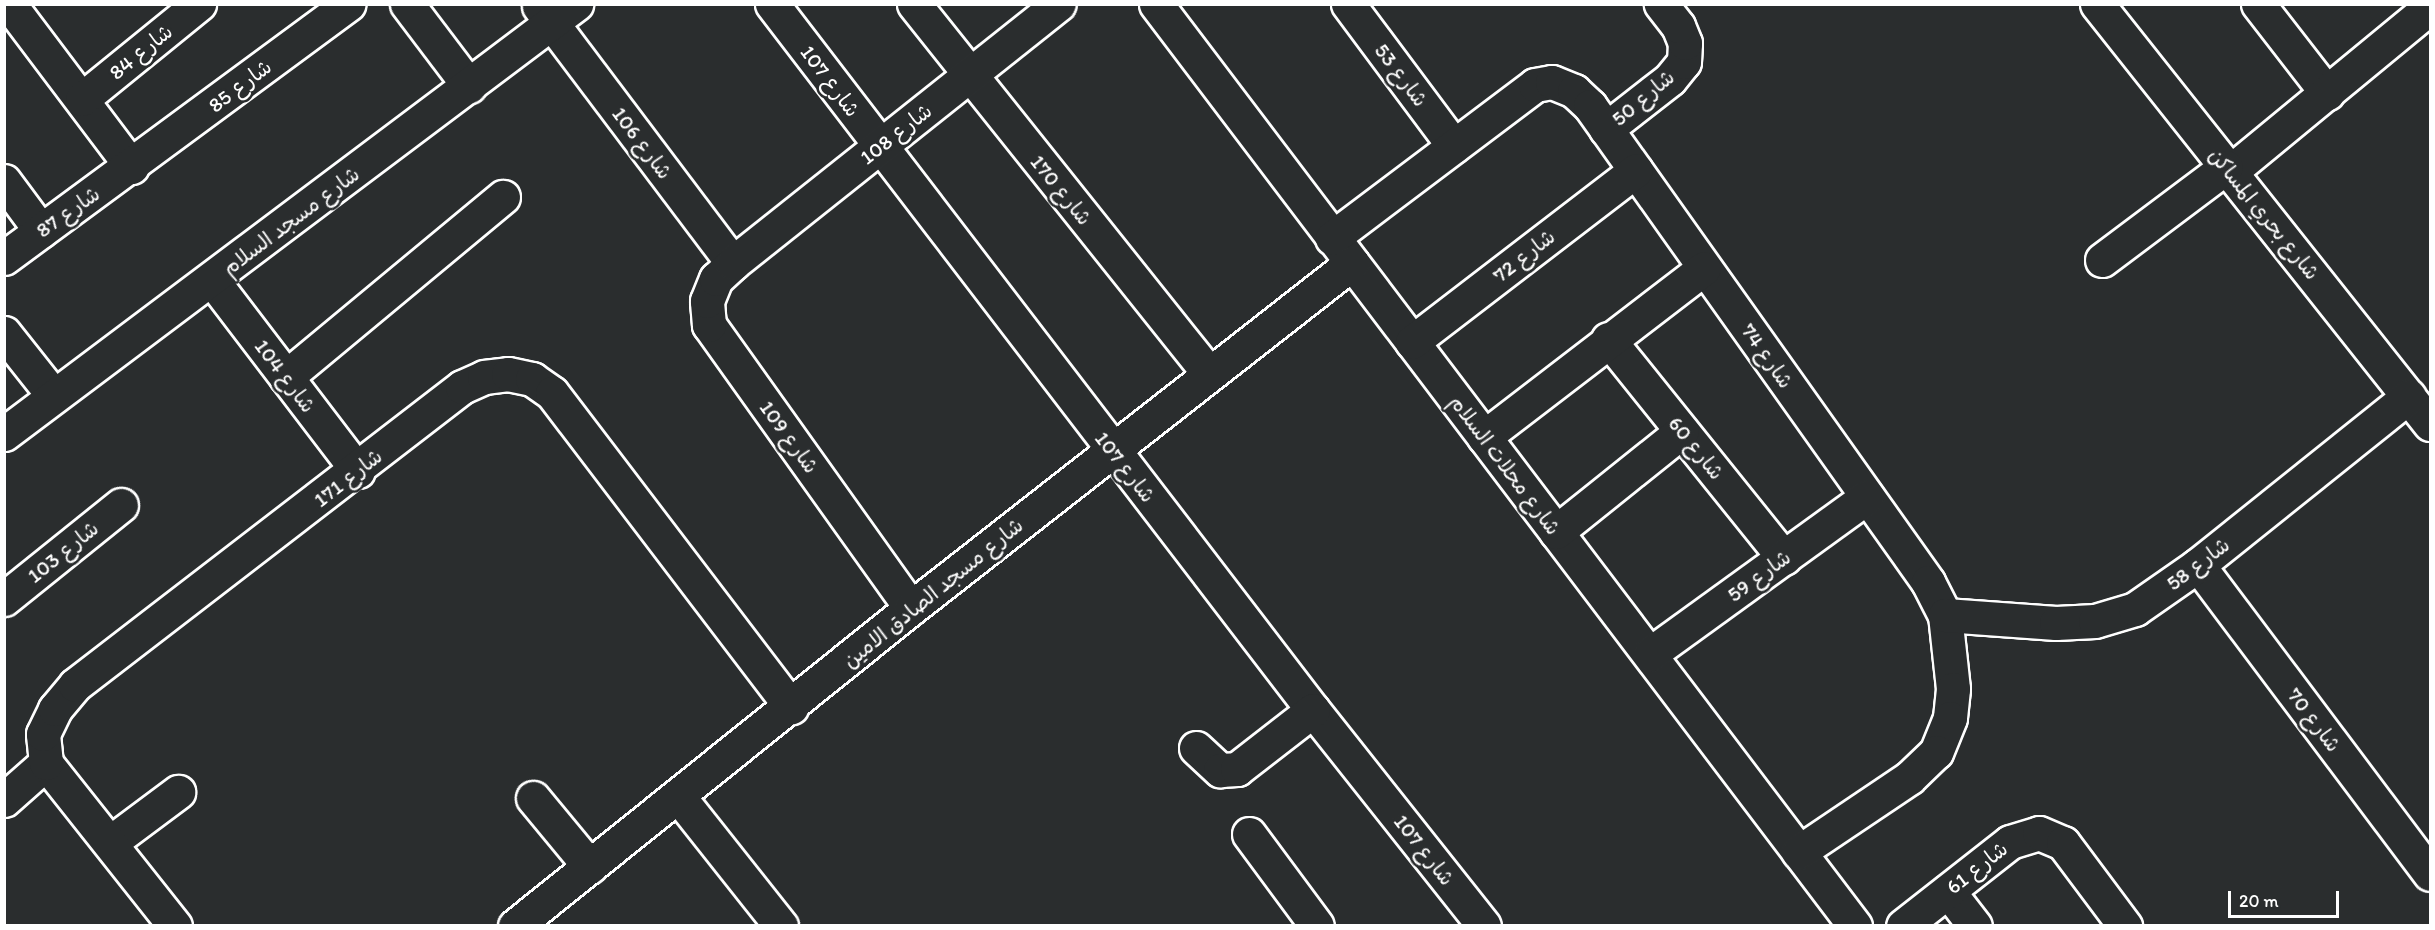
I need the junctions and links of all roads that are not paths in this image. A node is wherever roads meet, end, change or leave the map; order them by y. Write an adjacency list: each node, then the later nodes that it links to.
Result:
1 (199, 4): 18 (street, شارع 84)
2 (349, 4): 22 (street, شارع 85)
3 (407, 4): 16 (street)
4 (771, 4): 21 (street, شارع 107)
5 (914, 4): 15 (street, شارع 170)
6 (1059, 4): 15 (street, شارع 108)
7 (1156, 4): 28 (street, شارع محلات السلام)
8 (1348, 4): 20 (street, شارع 53)
9 (1661, 4): 19 (street, شارع 50)
10 (2097, 4): 23 (street, شارع بحري المساكن)
11 (2258, 4): 17 (street)
12 (2430, 7): 17 (street)
13 (20, 9): 18 (street)
14 (555, 11): 16 (street, شارع مسجد السلام); 31 (street, شارع 106)
15 (970, 76): 21 (street, شارع 108); 37 (street, شارع 170)
16 (469, 86): 33 (street, شارع مسجد السلام)
17 (2327, 93): 23 (street)
18 (82, 99): 22 (street)
19 (1606, 129): 20 (street, شارع 74); 24 (street, شارع 74)
20 (1454, 146): 28 (street, شارع 74)
21 (880, 147): 31 (street, شارع 108); 45 (street, شارع 107)
22 (132, 167): 27 (street, شارع 87)
23 (2228, 169): 30 (street); 40 (street, شارع بحري المساكن)
24 (1636, 170): 32 (street, شارع 74); 36 (street, شارع 72)
25 (4, 181): 27 (street)
26 (503, 197): 38 (street)
27 (41, 231): 29 (street, شارع 87)
28 (1342, 250): 36 (street, شارع محلات السلام); 37 (street, شارع مسجد الصادق الامين)
29 (4, 258)
30 (2102, 260)
31 (733, 263): 53 (street, شارع 109)
32 (1704, 268): 35 (street); 47 (street, شارع 74)
33 (213, 281): 38 (street, شارع 104); 39 (street, شارع مسجد السلام)
34 (4, 333): 39 (street)
35 (1608, 339): 42 (street, شارع 60); 44 (street)
36 (1412, 342): 44 (street, شارع محلات السلام)
37 (1209, 374): 45 (street, شارع مسجد الصادق الامين)
38 (286, 377): 46 (street, شارع 104)
39 (54, 396): 43 (street, شارع مسجد السلام)
40 (2409, 396): 41 (street, شارع بحري المساكن); 51 (street, شارع 58)
41 (2430, 424)
42 (1682, 431): 49 (street); 50 (street, شارع 60)
43 (4, 434)
44 (1484, 437): 49 (street, شارع محلات السلام)
45 (1113, 451): 53 (street, شارع مسجد الصادق الامين); 57 (street, شارع 107)
46 (358, 471): 56 (street, شارع 171); 59 (street, شارع 171)
47 (1867, 497): 50 (street, شارع 59); 54 (street, شارع 74)
48 (121, 505): 52 (street, شارع 103)
49 (1556, 532): 55 (street, شارع محلات السلام)
50 (1784, 558): 55 (street, شارع 59)
51 (2198, 565): 54 (street, شارع 58); 68 (street, شارع 70)
52 (4, 599)
53 (911, 608): 56 (street, شارع مسجد الصادق الامين)
54 (1945, 615): 66 (street, شارع 74)
55 (1650, 654): 66 (street, شارع محلات السلام)
56 (791, 708): 61 (street, شارع مسجد الصادق الامين)
57 (1313, 710): 58 (street); 74 (street, شارع 107)
58 (1196, 748)
59 (46, 763): 63 (street); 65 (street)
60 (178, 792): 65 (street)
61 (678, 796): 67 (street, شارع مسجد الصادق الامين); 72 (street)
62 (533, 798): 67 (street)
63 (4, 800)
64 (1250, 834): 73 (street)
65 (111, 842): 70 (street)
66 (1799, 852): 75 (street, شارع محلات السلام)
67 (590, 867): 71 (street, شارع مسجد الصادق الامين)
68 (2430, 874)
69 (1948, 891): 76 (street, شارع 61); 77 (street); 78 (street, شارع 61)
70 (175, 926)
71 (515, 926)
72 (781, 926)
73 (1317, 926)
74 (1484, 926)
75 (1855, 926)
76 (1903, 926)
77 (1975, 926)
78 (2125, 926)

